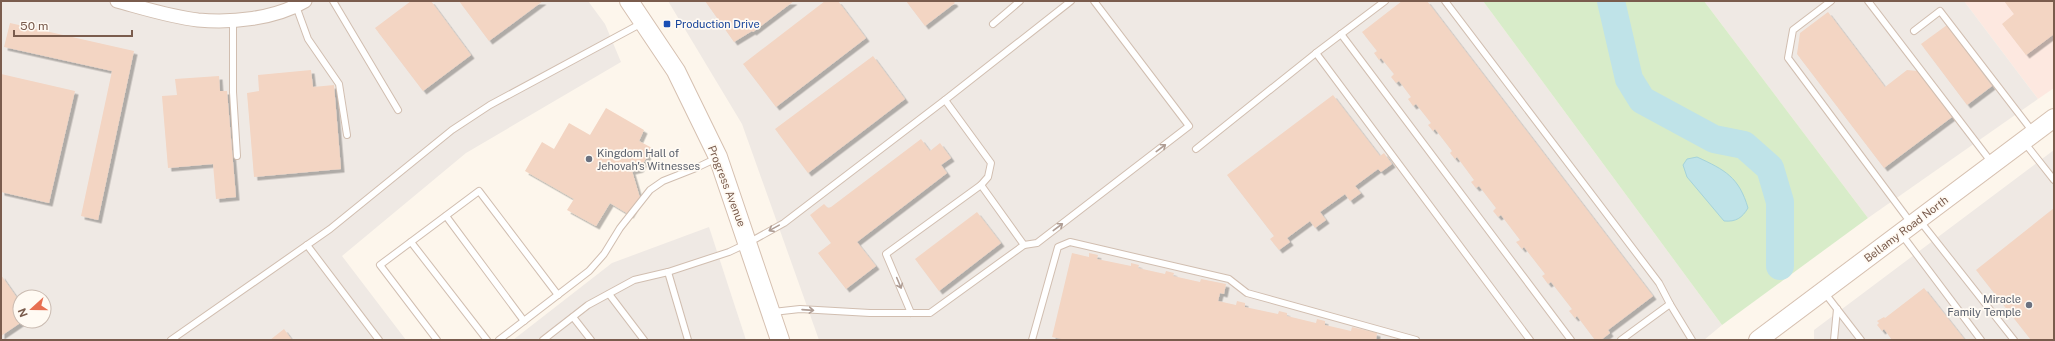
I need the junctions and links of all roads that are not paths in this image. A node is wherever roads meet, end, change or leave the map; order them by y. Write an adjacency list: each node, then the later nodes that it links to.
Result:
1 (117, 1): 12 (street)
2 (334, 1): 19 (lane)
3 (629, 1): 13 (main road, Progress Avenue)
4 (1020, 1): 14 (lane)
5 (1071, 1): 18 (lane)
6 (1094, 1): 34 (lane, one-way to 6)
7 (1385, 1): 16 (lane)
8 (1445, 1): 39 (lane)
9 (1830, 1): 30 (lane)
10 (1868, 1): 26 (lane)
11 (300, 4): 12 (street); 21 (lane)
12 (233, 20): 24 (lane)
13 (643, 22): 25 (main road, Progress Avenue); 33 (lane)
14 (993, 24)
15 (1914, 30): 22 (lane)
16 (1341, 34): 17 (lane); 60 (lane)
17 (1316, 53): 23 (lane); 59 (lane)
18 (945, 100): 28 (lane); 32 (lane, one-way to 32)
19 (398, 110)
20 (2054, 118): 22 (main road, Bellamy Road North)
21 (347, 135)
22 (2029, 137): 26 (main road, Bellamy Road North); 27 (lane)
23 (1196, 149)
24 (237, 156)
25 (718, 157): 32 (main road, Progress Avenue); 37 (lane)
26 (1993, 164): 30 (main road, Bellamy Road North)
27 (2054, 180)
28 (981, 184): 34 (lane); 42 (lane, one-way to 42)
29 (446, 216): 31 (lane); 37 (lane); 44 (lane)
30 (1911, 226): 36 (main road, Bellamy Road North); 66 (lane); 67 (lane)
31 (412, 242): 48 (lane); 49 (lane)
32 (748, 244): 35 (lane); 41 (main road, Progress Avenue)
33 (307, 245): 46 (lane); 47 (lane)
34 (1024, 245): 42 (lane)
35 (668, 272): 38 (lane); 55 (lane)
36 (1823, 291): 40 (lane); 63 (main road, Bellamy Road North)
37 (558, 294): 44 (lane)
38 (609, 294): 43 (lane); 54 (lane)
39 (1670, 304): 61 (lane); 62 (lane)
40 (1837, 309): 64 (lane); 65 (lane)
41 (769, 312): 42 (lane, one-way to 42); 56 (main road, Progress Avenue)
42 (912, 313)
43 (573, 317): 45 (lane); 53 (lane)
44 (524, 321): 50 (lane)
45 (551, 334): 51 (lane); 52 (lane)
46 (172, 340)
47 (379, 340)
48 (437, 340)
49 (487, 340)
50 (499, 340)
51 (543, 340)
52 (556, 340)
53 (591, 340)
54 (644, 340)
55 (688, 340)
56 (780, 340)
57 (1032, 340): 58 (lane)
58 (1416, 340)
59 (1530, 340)
60 (1571, 340)
61 (1621, 340)
62 (1692, 340)
63 (1758, 340)
64 (1834, 340)
65 (1861, 340)
66 (1981, 340)
67 (2014, 340)

